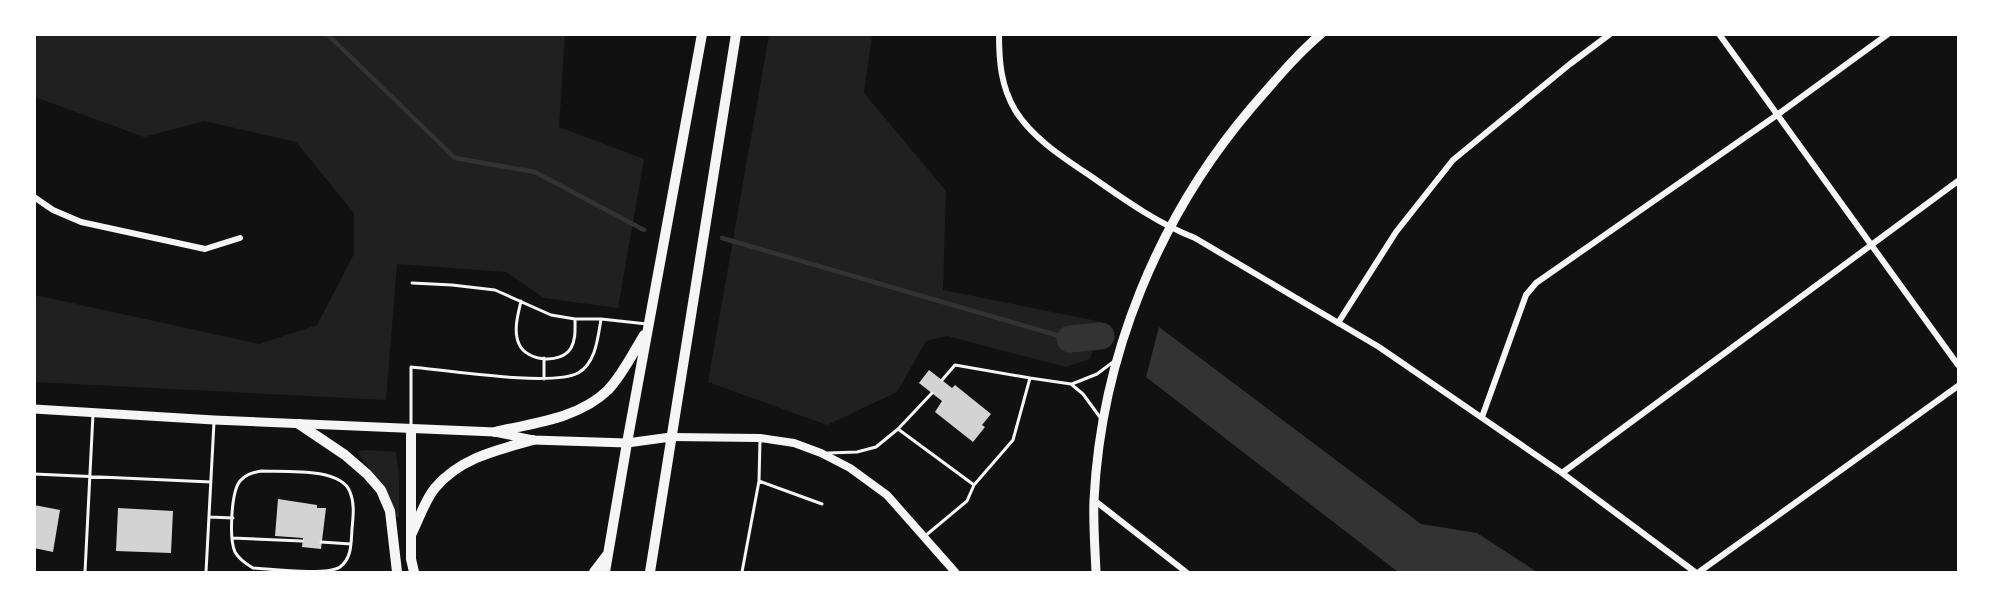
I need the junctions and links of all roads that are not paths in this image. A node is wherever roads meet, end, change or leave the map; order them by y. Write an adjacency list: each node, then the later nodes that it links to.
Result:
1 (702, 34): 19 (main road)
2 (736, 34): 38 (main road)
3 (999, 34): 11 (street)
4 (1321, 34): 11 (main road)
5 (1610, 34): 18 (street)
6 (1719, 34): 8 (street)
7 (1888, 34): 8 (street)
8 (1777, 115): 13 (street); 31 (street)
9 (1959, 182): 13 (street)
10 (34, 197): 12 (street)
11 (1170, 228): 18 (street); 21 (main road)
12 (240, 238)
13 (1872, 246): 22 (street); 43 (street)
14 (412, 284): 15 (lane)
15 (521, 301): 17 (lane); 20 (lane)
16 (601, 319): 17 (lane); 19 (lane); 24 (lane)
17 (575, 320): 20 (lane)
18 (1338, 323): 31 (street)
19 (649, 326): 37 (main road); 41 (main road)
20 (544, 358): 24 (lane)
21 (1117, 359): 26 (lane); 33 (main road)
22 (1959, 365)
23 (1030, 378): 25 (lane); 26 (lane); 48 (lane)
24 (544, 379): 35 (lane)
25 (942, 380)
26 (1071, 384): 33 (lane)
27 (1959, 386): 72 (street)
28 (932, 393): 36 (lane)
29 (34, 409): 30 (main road)
30 (93, 413): 32 (main road); 45 (lane)
31 (1482, 417): 43 (street)
32 (214, 420): 34 (main road); 47 (lane)
33 (1103, 421): 49 (main road)
34 (299, 424): 35 (main road); 62 (main road)
35 (411, 429): 37 (main road); 53 (main road)
36 (898, 429): 42 (lane); 48 (lane)
37 (495, 432): 40 (main road)
38 (671, 437): 39 (street); 41 (main road); 66 (main road)
39 (760, 438): 42 (street); 46 (lane)
40 (533, 440): 41 (main road); 53 (main road)
41 (627, 443): 59 (main road)
42 (821, 453): 55 (street)
43 (1562, 473): 71 (street)
44 (34, 474): 45 (lane)
45 (90, 477): 47 (lane); 60 (lane)
46 (759, 480): 50 (lane); 67 (lane)
47 (211, 482): 51 (lane)
48 (974, 485): 55 (lane)
49 (1094, 500): 69 (main road); 70 (street)
50 (822, 504)
51 (209, 517): 52 (lane); 61 (lane)
52 (233, 518): 54 (lane); 58 (lane)
53 (412, 533): 63 (main road)
54 (232, 537): 56 (lane); 58 (lane)
55 (924, 538): 68 (street)
56 (302, 541)
57 (321, 542): 58 (lane)
58 (351, 544)
59 (609, 552): 64 (main road); 65 (main road)
60 (85, 573)
61 (206, 573)
62 (397, 573)
63 (414, 573)
64 (594, 573)
65 (605, 573)
66 (650, 573)
67 (742, 573)
68 (955, 573)
69 (1096, 573)
70 (1186, 573)
71 (1695, 573)
72 (1700, 573)

